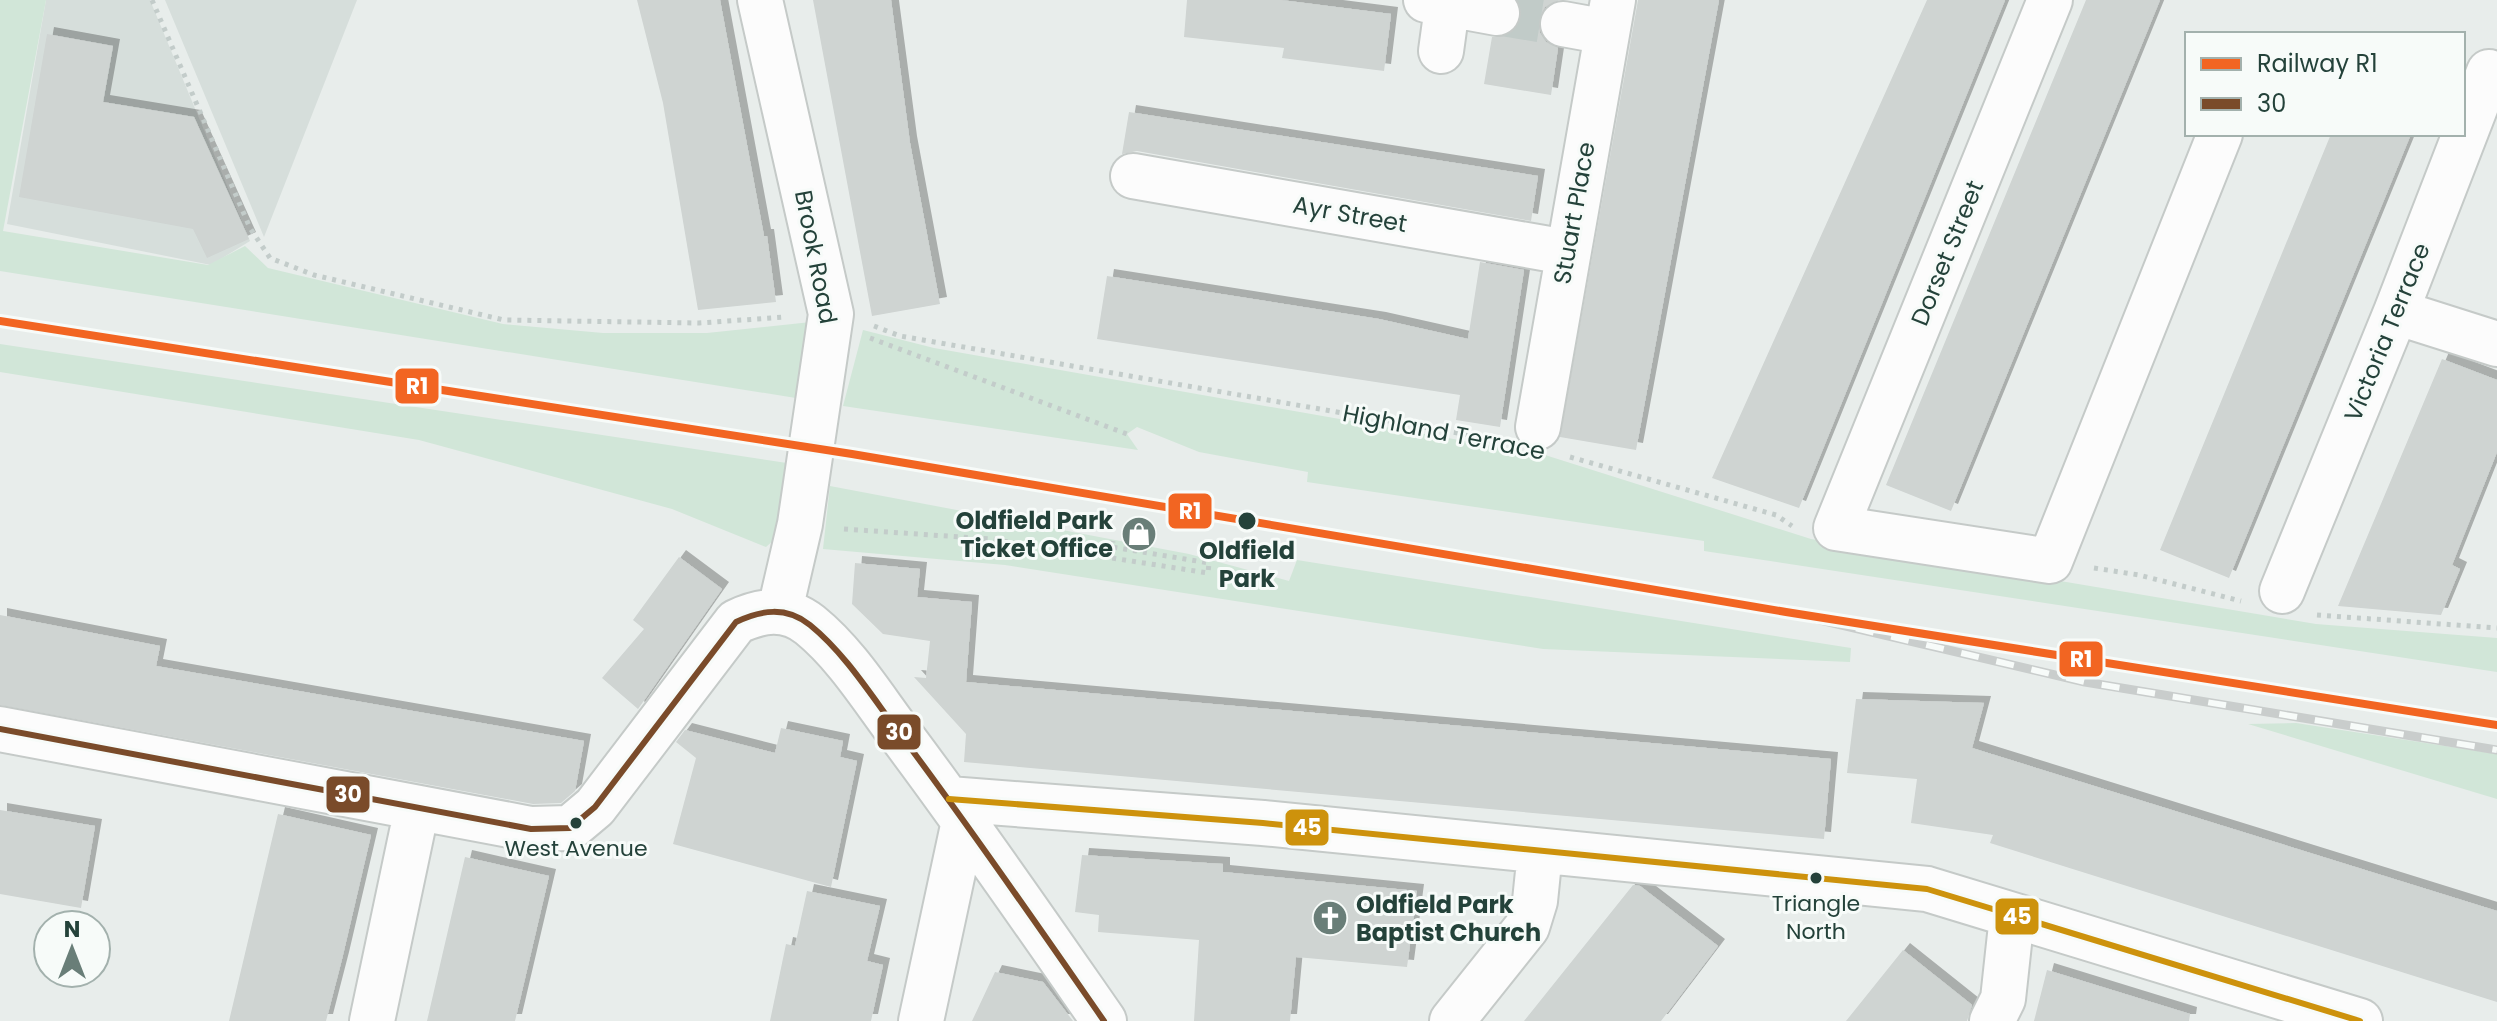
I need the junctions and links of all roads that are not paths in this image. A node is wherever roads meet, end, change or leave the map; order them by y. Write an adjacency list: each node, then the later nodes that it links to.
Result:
1 (760, 0): 18 (street, Brook Road)
2 (2050, 0): 10 (street, Dorset Street)
3 (1441, 1): 4 (street); 7 (street)
4 (1497, 13)
5 (1610, 16): 6 (street); 13 (street, Stuart Place)
6 (1563, 24)
7 (1441, 51)
8 (2489, 72): 9 (street, Victoria Terrace)
9 (2465, 134)
10 (2219, 136)
11 (2464, 136): 14 (street, Victoria Terrace)
12 (1133, 176): 13 (street, Ayr Street)
13 (1566, 252): 16 (street, Stuart Place)
14 (2396, 312): 15 (street); 17 (street, Victoria Terrace)
15 (2497, 344)
16 (1535, 441)
17 (2282, 591)
18 (780, 610): 20 (street); 21 (street)
19 (0, 729): 20 (street)
20 (417, 808): 24 (street)
21 (957, 810): 22 (street); 25 (street); 26 (street)
22 (1540, 852): 23 (street); 27 (street)
23 (2012, 916): 28 (street); 29 (street)
24 (372, 1021)
25 (921, 1021)
26 (1104, 1021)
27 (1452, 1021)
28 (1992, 1021)
29 (2360, 1021)

